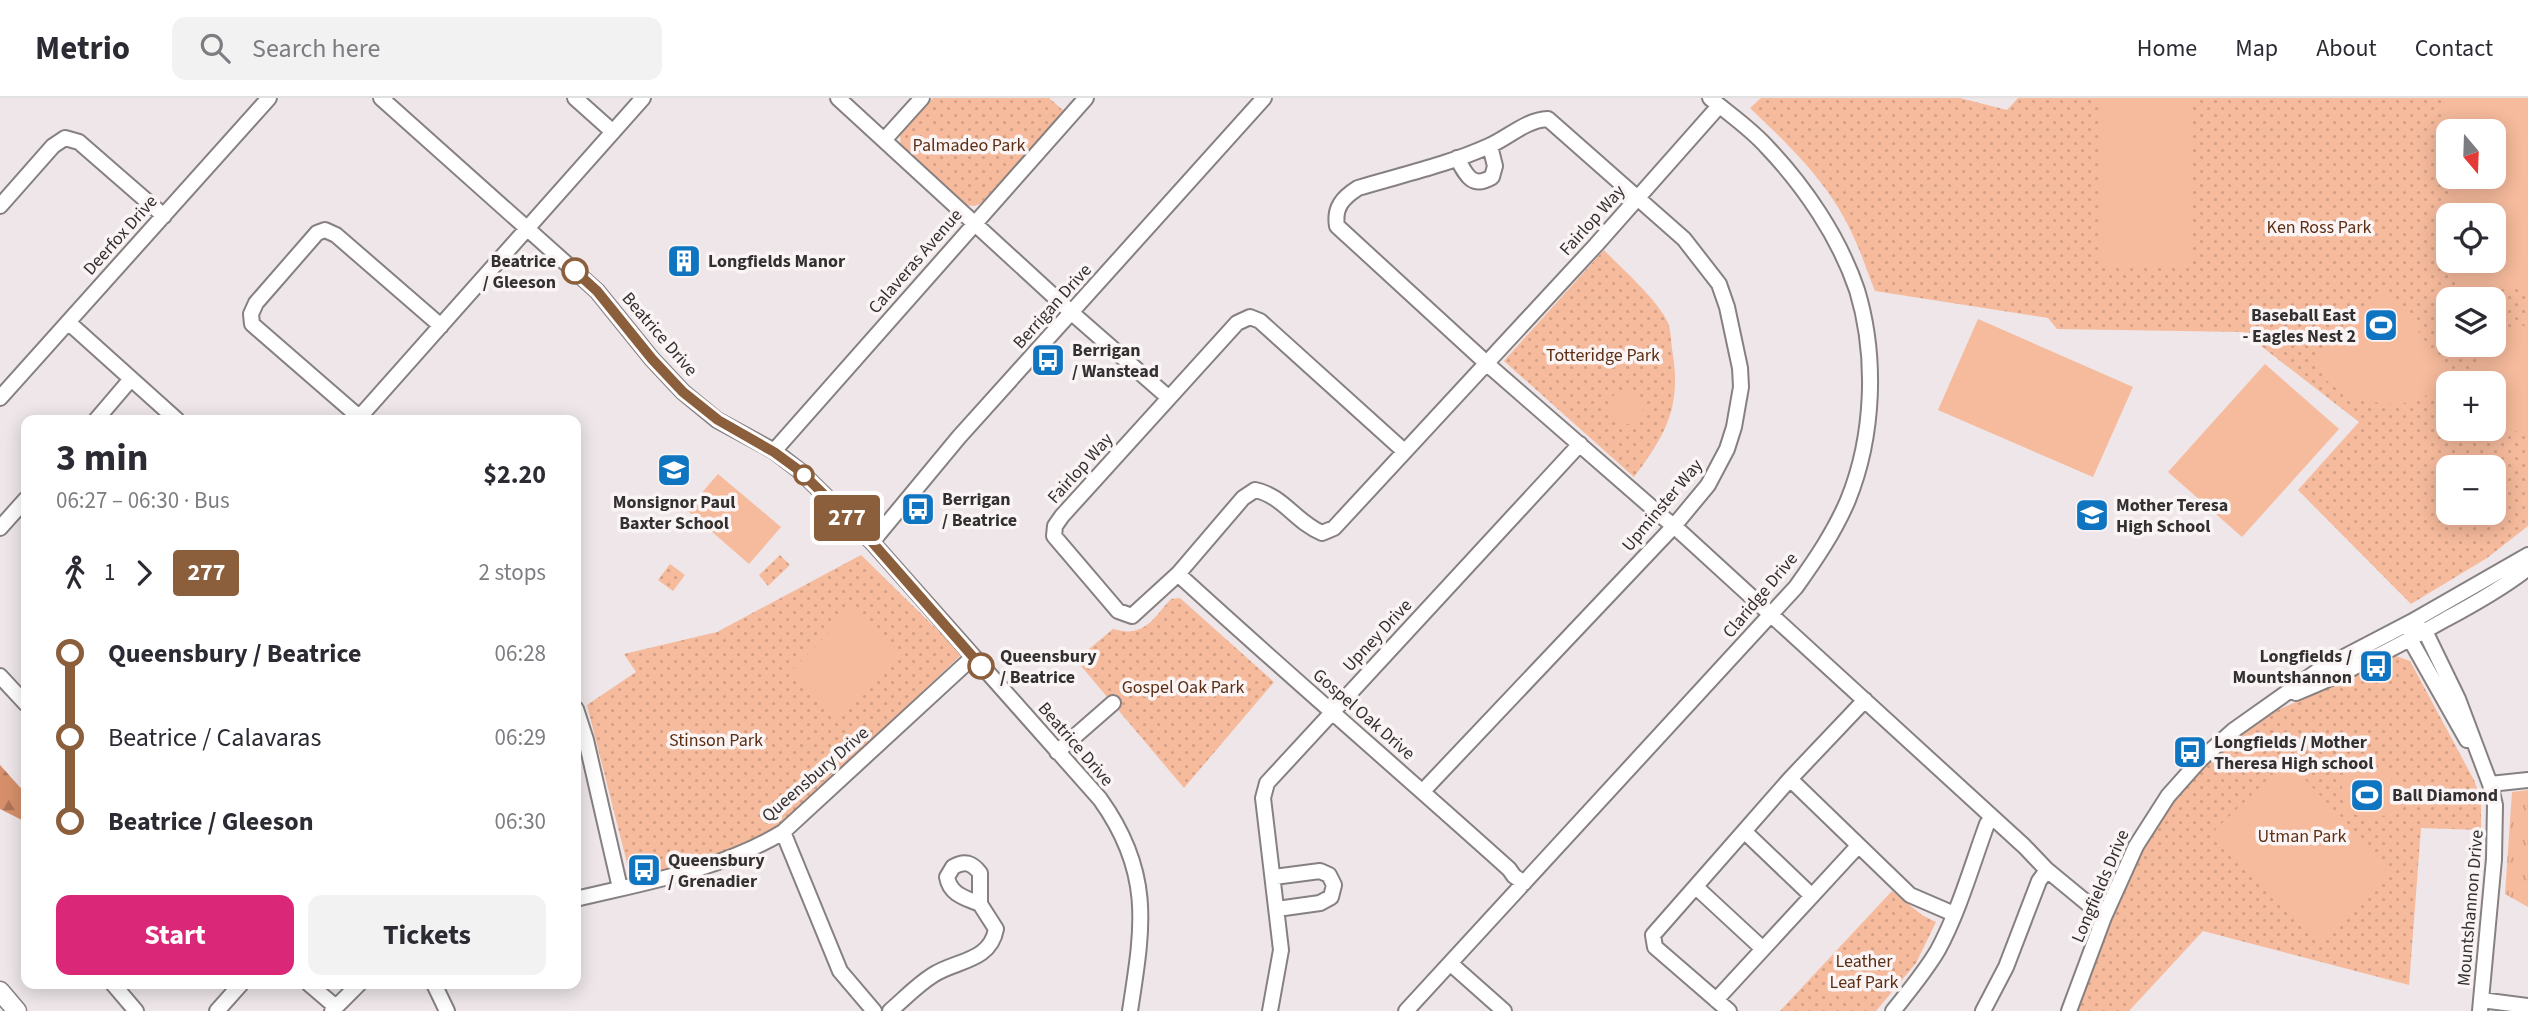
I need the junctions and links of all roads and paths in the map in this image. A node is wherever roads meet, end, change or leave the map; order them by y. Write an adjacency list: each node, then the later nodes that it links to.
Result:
1 (268, 98): 16 (street, Deerfox Drive)
2 (381, 98): 18 (street, Beatrice Drive)
3 (575, 98): 10 (street)
4 (643, 98): 10 (street)
5 (838, 98): 11 (street)
6 (922, 98): 11 (street)
7 (1086, 98): 17 (street, Calaveras Avenue)
8 (1264, 98): 19 (street, Berrigan Drive)
9 (1715, 102): 14 (street, Fairlop Way); 40 (street, Claridge Drive)
10 (613, 132): 18 (street)
11 (885, 139): 17 (street)
12 (1490, 146): 13 (street); 13 (street); 14 (street, Upminster Way)
13 (1457, 158): 22 (street)
14 (1639, 198): 22 (street, Fairlop Way); 34 (street, Upminster Way)
15 (0, 206): 16 (street)
16 (164, 216): 20 (street, Deerfox Drive)
17 (975, 222): 19 (street); 32 (street, Calaveras Avenue)
18 (527, 228): 21 (street); 32 (street, Beatrice Drive)
19 (1072, 313): 25 (street); 36 (street, Berrigan Drive)
20 (68, 322): 23 (street); 24 (street, Deerfox Drive)
21 (441, 326): 28 (street); 29 (street)
22 (1486, 363): 30 (street); 31 (street, Fairlop Way)
23 (131, 380): 26 (street); 27 (street)
24 (0, 398)
25 (1169, 398): 31 (street, Fairlop Way); 39 (street, Fairlop Way)
26 (100, 415)
27 (171, 415)
28 (354, 415)
29 (362, 415)
30 (1580, 444): 34 (street); 50 (street, Upney Drive)
31 (1404, 451): 39 (street, Fairlop Way)
32 (774, 452): 36 (street, Beatrice Drive)
33 (21, 505): 35 (street)
34 (1674, 526): 40 (street); 57 (street, Upminster Way)
35 (0, 528)
36 (872, 542): 44 (street, Beatrice Drive)
37 (2528, 555): 41 (street, Longfields Drive)
38 (2528, 568): 42 (street, Longfields Drive)
39 (1178, 574): 50 (street, Gospel Oak Drive)
40 (1772, 614): 47 (street); 64 (street, Claridge Drive)
41 (2411, 622): 42 (street); 43 (street); 48 (street, Longfields Drive)
42 (2425, 631): 43 (street, Longfields Drive); 53 (street, Mountshannon Drive)
43 (2410, 639): 48 (street, Longfields Drive); 53 (street, Mountshannon Drive)
44 (973, 657): 52 (street, Beatrice Drive); 59 (street, Queensbury Drive)
45 (0, 676): 46 (street)
46 (21, 694)
47 (1865, 701): 54 (street); 58 (street)
48 (2275, 702): 72 (street, Longfields Drive)
49 (1113, 703): 52 (street)
50 (1332, 712): 57 (street, Gospel Oak Drive); 63 (street, Upney Drive)
51 (581, 724): 66 (street)
52 (1058, 752): 91 (street, Beatrice Drive)
53 (2484, 768): 56 (street, Mountshannon Drive)
54 (1790, 779): 60 (street); 61 (street)
55 (2528, 779): 56 (street)
56 (2490, 784): 82 (street, Mountshannon Drive)
57 (1423, 792): 64 (street, Gospel Oak Drive)
58 (1992, 818): 62 (street); 71 (street)
59 (783, 832): 66 (street, Queensbury Drive); 89 (street)
60 (1745, 832): 65 (street); 67 (street)
61 (1858, 846): 67 (street); 71 (street)
62 (2047, 870): 72 (street); 97 (street)
63 (1274, 877): 70 (street, Upney Drive); 70 (street)
64 (1524, 883): 74 (street, Claridge Drive)
65 (1696, 887): 73 (street); 81 (street)
66 (620, 888): 68 (street, Queensbury Drive)
67 (1812, 896): 73 (street)
68 (581, 898)
69 (981, 904): 90 (street)
70 (1277, 909): 92 (street, Upney Drive)
71 (1954, 914): 96 (street)
72 (2104, 917): 98 (street, Longfields Drive)
73 (1763, 949): 81 (street)
74 (1451, 964): 93 (street, Claridge Drive); 94 (street)
75 (117, 989): 86 (street)
76 (237, 989): 87 (street)
77 (314, 989): 84 (street)
78 (354, 989): 84 (street)
79 (436, 989): 88 (street)
80 (0, 991): 85 (main road)
81 (1716, 1000): 95 (street)
82 (2481, 1005): 83 (street)
83 (2528, 1006)
84 (334, 1009)
85 (17, 1011)
86 (136, 1011)
87 (217, 1011)
88 (447, 1011)
89 (874, 1011)
90 (890, 1011)
91 (1130, 1011)
92 (1270, 1011)
93 (1406, 1011)
94 (1504, 1011)
95 (1729, 1011)
96 (1893, 1011)
97 (1983, 1011)
98 (2069, 1011)

